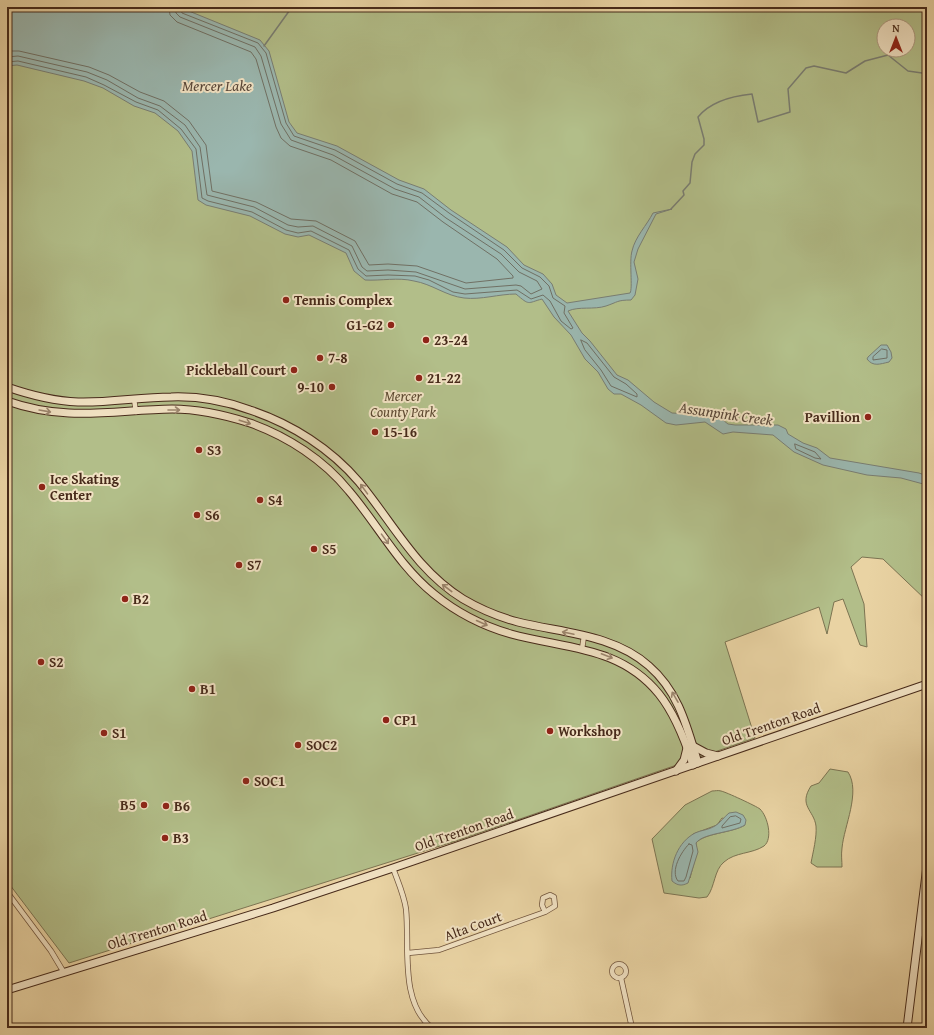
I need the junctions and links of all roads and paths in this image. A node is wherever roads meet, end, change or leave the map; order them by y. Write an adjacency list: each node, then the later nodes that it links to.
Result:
1 (7, 387): 2 (street)
2 (134, 399): 4 (street); 5 (street, one-way to 2)
3 (7, 401): 4 (street, one-way to 4)
4 (136, 412): 6 (street, one-way to 6)
5 (584, 636): 6 (street); 8 (street, one-way to 5)
6 (582, 649): 8 (street, one-way to 8)
7 (927, 684): 9 (street, Old Trenton Road)
8 (690, 747): 9 (street); 10 (street); 11 (street)
9 (718, 756): 10 (street, Old Trenton Road)
10 (696, 764): 11 (street, Old Trenton Road)
11 (676, 770): 13 (street, Old Trenton Road)
12 (927, 866): 22 (street)
13 (393, 868): 16 (street); 17 (street, Old Trenton Road)
14 (7, 892): 17 (street)
15 (544, 912): 16 (street, Alta Court)
16 (408, 953): 20 (street)
17 (63, 971): 19 (street, Old Trenton Road)
18 (621, 978): 21 (street)
19 (7, 990)
20 (432, 1028)
21 (632, 1028)
22 (907, 1028)

